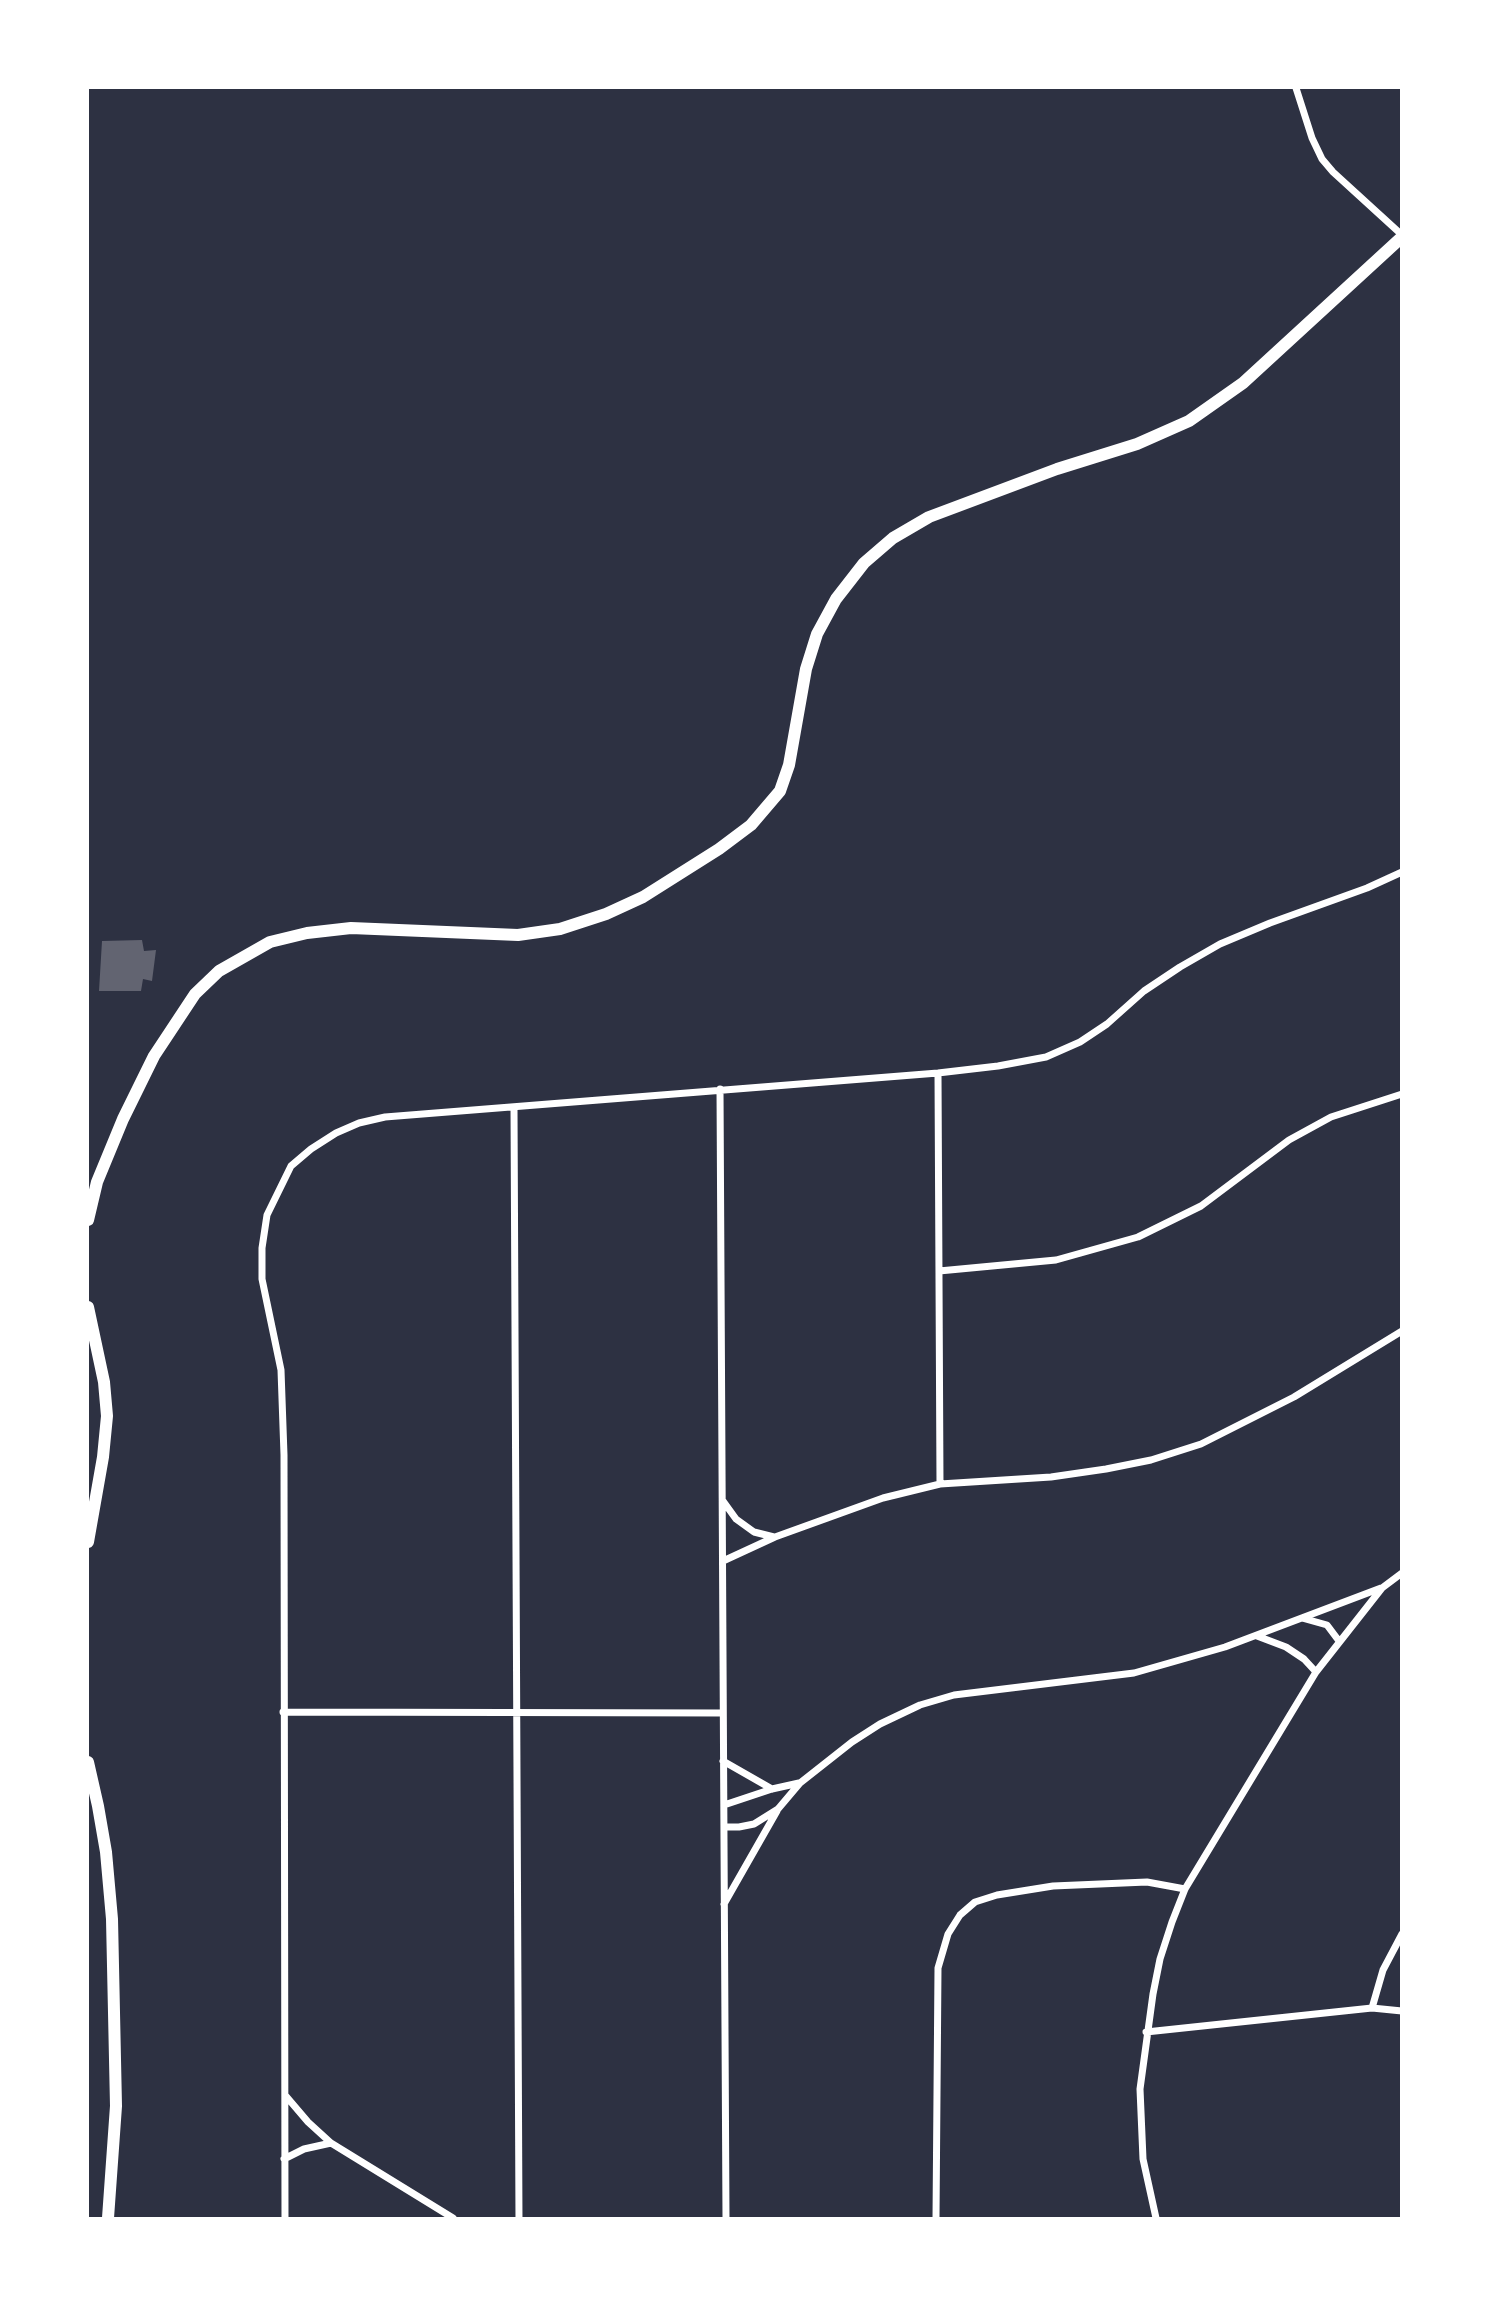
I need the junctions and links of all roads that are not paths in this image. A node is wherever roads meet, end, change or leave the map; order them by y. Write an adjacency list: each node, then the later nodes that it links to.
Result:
1 (1296, 88): 2 (street)
2 (1402, 236): 8 (street)
3 (1402, 872): 4 (street)
4 (938, 1073): 5 (street); 9 (street)
5 (720, 1089): 7 (street); 13 (street)
6 (1402, 1094): 9 (street)
7 (514, 1107): 23 (street); 25 (street)
8 (88, 1220)
9 (939, 1271): 12 (street)
10 (88, 1307): 15 (street)
11 (1402, 1331): 12 (street)
12 (940, 1484): 14 (street)
13 (722, 1500): 14 (street); 16 (street)
14 (775, 1537): 16 (street)
15 (88, 1542)
16 (723, 1561): 24 (street)
17 (1402, 1573): 18 (street)
18 (1382, 1588): 19 (street); 21 (street)
19 (1302, 1618): 20 (street); 21 (street)
20 (1256, 1636): 22 (street); 28 (street)
21 (1339, 1641): 22 (street)
22 (1317, 1672): 33 (street)
23 (283, 1712): 25 (street); 39 (street)
24 (723, 1713): 25 (street); 26 (street)
25 (517, 1714): 45 (street)
26 (723, 1761): 29 (street); 30 (street)
27 (88, 1762): 42 (street)
28 (800, 1783): 29 (street); 31 (street)
29 (772, 1789): 30 (street)
30 (724, 1805): 32 (street)
31 (778, 1809): 32 (street); 34 (street)
32 (724, 1827): 34 (street)
33 (1185, 1889): 38 (street); 47 (street)
34 (724, 1905): 46 (street)
35 (1402, 1934): 36 (street)
36 (1373, 2008): 37 (street); 38 (street)
37 (1402, 2011)
38 (1146, 2032): 48 (street)
39 (285, 2095): 40 (street); 41 (street)
40 (331, 2143): 41 (street); 44 (street)
41 (284, 2159): 43 (street)
42 (108, 2218)
43 (285, 2218)
44 (453, 2218)
45 (519, 2218)
46 (726, 2218)
47 (936, 2218)
48 (1156, 2218)

